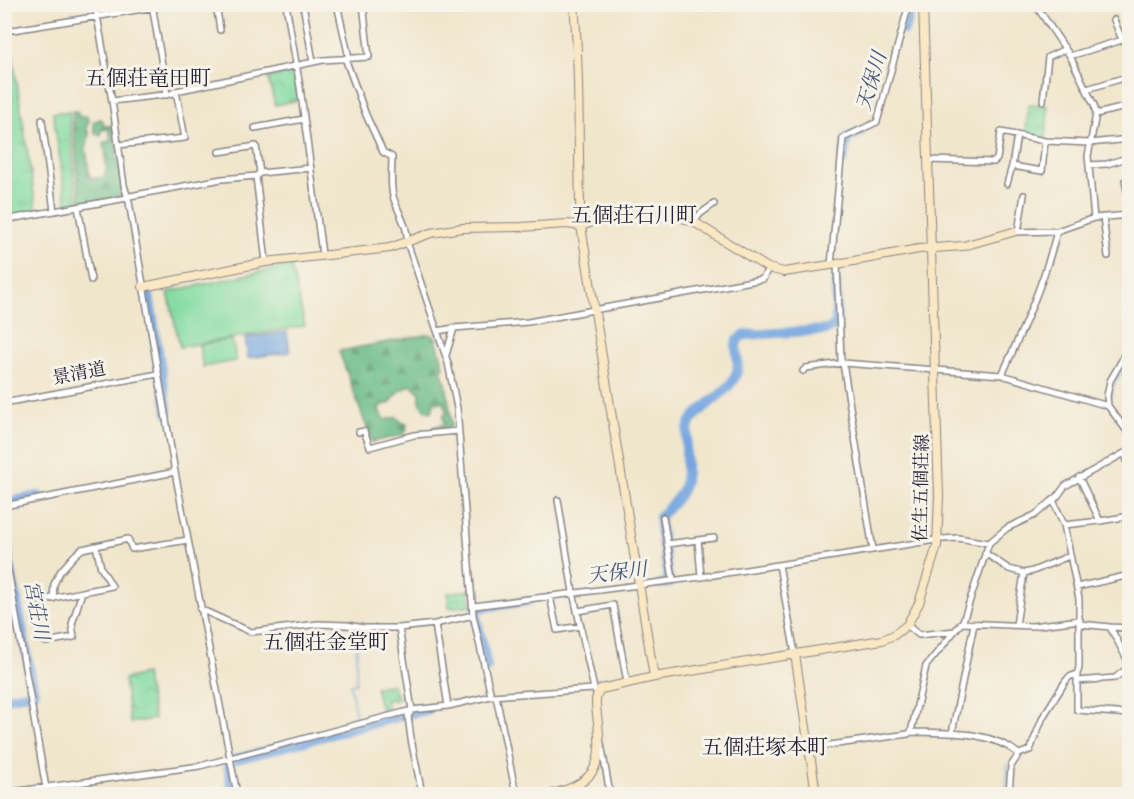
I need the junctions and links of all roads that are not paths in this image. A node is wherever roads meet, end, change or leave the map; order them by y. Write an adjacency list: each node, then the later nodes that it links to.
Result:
1 (95, 4): 13 (street)
2 (174, 4): 12 (street)
3 (216, 4): 16 (street)
4 (286, 4): 21 (street)
5 (303, 4): 20 (street)
6 (337, 4): 19 (street)
7 (363, 4): 19 (street)
8 (574, 4): 58 (street)
9 (909, 4): 66 (street)
10 (923, 4): 40 (street, 佐生五個荘線)
11 (1035, 4): 17 (street)
12 (152, 6): 13 (street); 25 (street)
13 (96, 15): 15 (street); 26 (street)
14 (1114, 20): 18 (street)
15 (4, 27)
16 (220, 30)
17 (1065, 49): 18 (street); 27 (street)
18 (1070, 56): 23 (street)
19 (347, 58): 20 (street); 61 (street)
20 (313, 62): 21 (street)
21 (295, 66): 24 (street); 30 (street)
22 (1130, 76): 23 (street)
23 (1088, 89): 29 (street)
24 (176, 91): 25 (street); 37 (street)
25 (167, 94): 26 (street)
26 (112, 101): 37 (street)
27 (1043, 101)
28 (1130, 106): 29 (street)
29 (1096, 114): 36 (street)
30 (304, 119): 32 (street); 43 (street)
31 (42, 120): 52 (street)
32 (255, 128)
33 (1017, 135): 35 (street); 40 (street); 42 (street)
34 (1130, 139): 36 (street)
35 (1045, 141): 36 (street); 42 (street)
36 (1089, 143): 41 (street)
37 (118, 145): 48 (street)
38 (219, 152): 44 (street)
39 (1130, 157): 41 (street)
40 (928, 160): 62 (street, 佐生五個荘線)
41 (1089, 165): 55 (street)
42 (1012, 166): 46 (street)
43 (311, 168): 44 (street); 63 (street)
44 (258, 175): 48 (street); 65 (street)
45 (1130, 180): 50 (street)
46 (1007, 184)
47 (1024, 195): 60 (street)
48 (127, 198): 51 (street); 69 (street)
49 (714, 204): 57 (street)
50 (1130, 205)
51 (78, 207): 52 (street); 68 (street)
52 (54, 211): 56 (street)
53 (1130, 215): 54 (street)
54 (1103, 217): 55 (street); 64 (street)
55 (1094, 218): 59 (street)
56 (4, 219)
57 (694, 222): 58 (street); 67 (street)
58 (581, 226): 61 (street); 70 (street)
59 (1057, 231): 60 (street); 79 (street)
60 (1015, 232): 62 (street)
61 (407, 242): 63 (street); 72 (street)
62 (930, 248): 66 (street); 76 (street, 佐生五個荘線)
63 (322, 254): 65 (street)
64 (1108, 256)
65 (266, 262): 69 (street)
66 (834, 265): 67 (street); 75 (street)
67 (768, 268): 70 (street)
68 (91, 280)
69 (143, 287): 78 (street)
70 (595, 310): 71 (street); 112 (street)
71 (454, 328): 72 (street); 74 (street)
72 (438, 331): 74 (street)
73 (1130, 337): 81 (street)
74 (446, 356): 82 (street)
75 (843, 363): 76 (street); 77 (street); 104 (street)
76 (936, 370): 79 (street); 99 (street, 佐生五個荘線)
77 (802, 371)
78 (158, 374): 80 (street, 景清道); 86 (street)
79 (1002, 375): 81 (street)
80 (4, 403)
81 (1108, 406): 84 (street)
82 (458, 431): 83 (street); 118 (street)
83 (359, 432)
84 (1130, 435)
85 (1127, 452): 87 (street); 90 (street)
86 (175, 472): 91 (street); 97 (street)
87 (1079, 477): 89 (street); 94 (street)
88 (558, 500): 115 (street)
89 (1053, 500): 95 (street); 100 (street)
90 (1130, 504)
91 (4, 506)
92 (1130, 516): 94 (street)
93 (663, 517): 101 (street)
94 (1100, 521): 95 (street)
95 (1064, 525): 106 (street)
96 (714, 538): 98 (street)
97 (188, 540): 102 (street); 119 (street)
98 (698, 540): 101 (street); 110 (street)
99 (938, 540): 100 (street); 104 (street); 126 (street, 佐生五個荘線)
100 (989, 543): 105 (street)
101 (668, 544): 111 (street)
102 (96, 546): 114 (street); 116 (street)
103 (4, 548): 149 (street)
104 (873, 550): 107 (street)
105 (985, 554): 108 (street); 123 (street)
106 (1069, 556): 108 (street); 113 (street)
107 (779, 565): 110 (street); 133 (street)
108 (1024, 573): 127 (street)
109 (1130, 575): 113 (street)
110 (701, 577): 111 (street)
111 (670, 580): 112 (street)
112 (639, 586): 115 (street); 135 (street)
113 (1077, 587): 122 (street)
114 (82, 592): 116 (street); 116 (street)
115 (574, 594): 117 (street); 120 (street)
116 (53, 598)
117 (551, 598): 118 (street); 128 (street)
118 (474, 606): 121 (street)
119 (200, 609): 131 (street); 148 (street)
120 (578, 610): 128 (street); 137 (street)
121 (473, 615): 125 (street); 139 (street)
122 (1080, 622): 127 (street); 129 (street); 136 (street)
123 (961, 623): 124 (street); 132 (street)
124 (974, 624): 127 (street); 144 (street)
125 (435, 625): 131 (street); 140 (street)
126 (907, 625): 132 (street); 133 (street)
127 (1016, 625)
128 (581, 626): 138 (street)
129 (1110, 627): 130 (street); 134 (street)
130 (1130, 628)
131 (399, 629): 141 (street)
132 (955, 631): 143 (street)
133 (795, 654): 135 (street); 146 (street)
134 (1130, 665): 136 (street)
135 (654, 677): 137 (street)
136 (1077, 677): 142 (street); 147 (street)
137 (627, 682): 138 (street)
138 (596, 691): 139 (street); 145 (street)
139 (494, 696): 140 (street); 154 (street)
140 (448, 706): 141 (street)
141 (410, 713): 148 (street); 153 (street)
142 (1130, 714)
143 (910, 732): 144 (street); 146 (street)
144 (952, 733): 147 (street)
145 (601, 741): 155 (street); 156 (street)
146 (809, 748): 157 (street)
147 (1019, 754): 158 (street)
148 (230, 758): 149 (street); 152 (street)
149 (46, 787): 150 (street); 151 (street)
150 (4, 794)
151 (47, 795)
152 (237, 795)
153 (422, 795)
154 (516, 795)
155 (552, 795)
156 (610, 795)
157 (816, 795)
158 (1010, 795)

